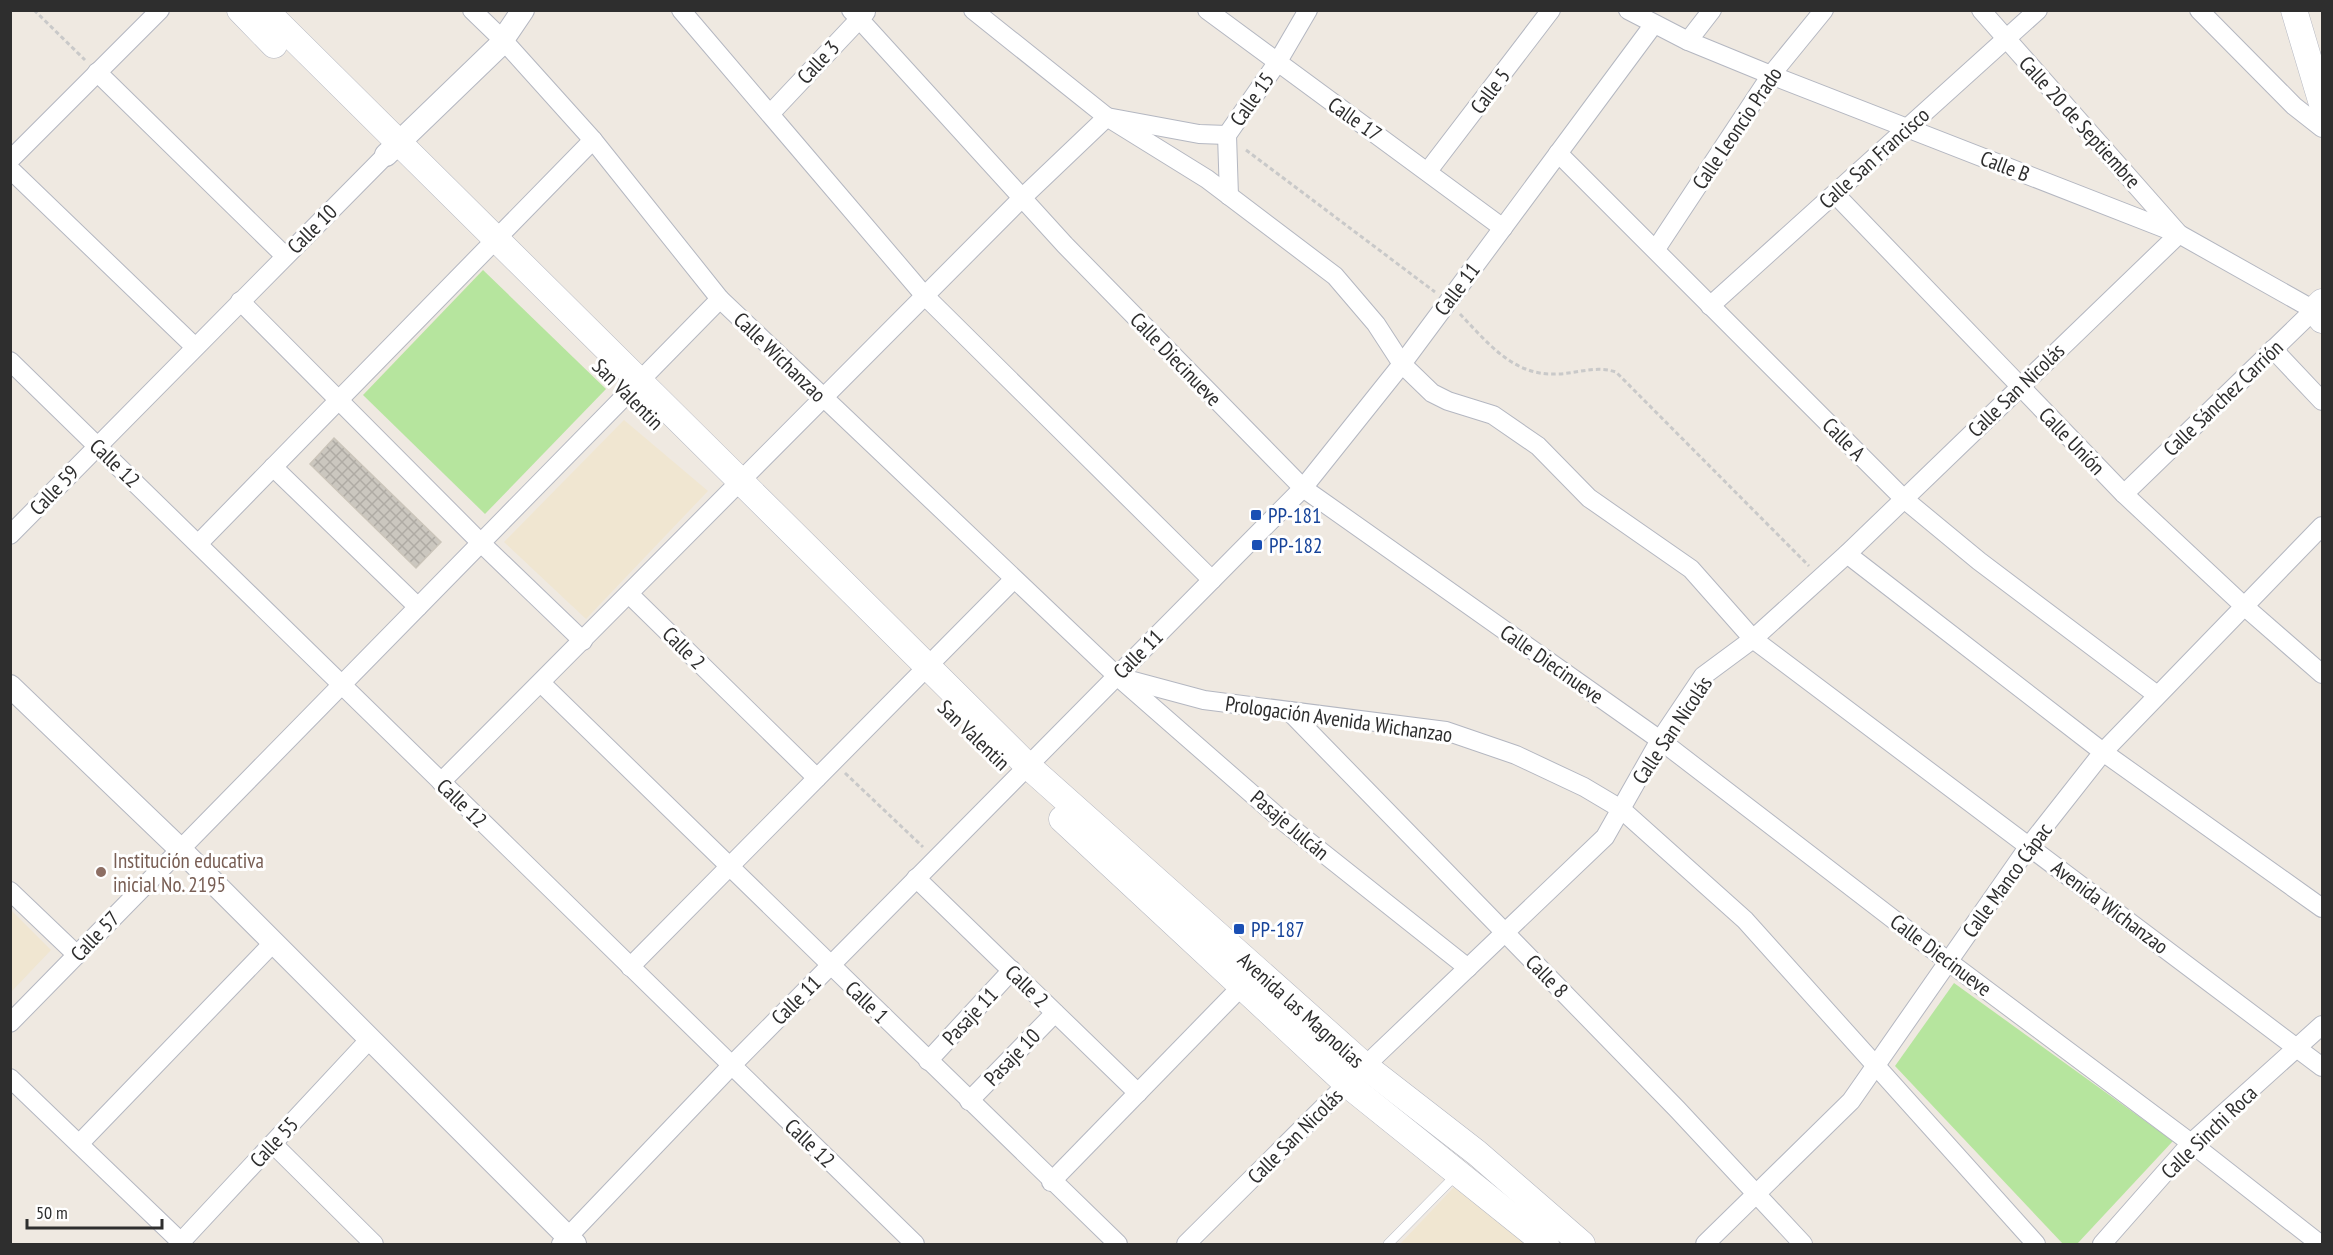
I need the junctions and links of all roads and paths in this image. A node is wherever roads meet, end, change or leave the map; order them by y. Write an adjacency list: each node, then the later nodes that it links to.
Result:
1 (34, 10): 25 (path)
2 (160, 10): 25 (street)
3 (240, 10): 34 (main road, San Valentin)
4 (265, 10): 34 (main road, San Valentin)
5 (472, 10): 22 (street, Calle Wichanzao)
6 (523, 10): 22 (street, Calle 10)
7 (681, 10): 28 (street)
8 (973, 10): 29 (street, Avenida Wichanzao)
9 (1207, 10): 24 (street, Calle 17)
10 (1308, 10): 24 (street, Calle 15)
11 (1551, 10): 38 (street, Calle 5)
12 (1628, 10): 20 (street, Calle B)
13 (1712, 10): 23 (street)
14 (1824, 10): 26 (street, Calle Leoncio Prado)
15 (1981, 10): 21 (street, Calle 20 de Septiembre)
16 (2038, 10): 21 (street, Calle San Francisco)
17 (2199, 10): 31 (street)
18 (2294, 10): 27 (main road)
19 (859, 13): 28 (street, Calle 3); 40 (street, Calle Diecinueve)
20 (1654, 24): 23 (street, Calle B); 35 (street, Calle 11)
21 (2006, 39): 30 (street, Calle San Francisco); 43 (street, Calle 20 de Septiembre)
22 (503, 40): 33 (street, Calle Wichanzao); 34 (street, Calle 10)
23 (1689, 41): 26 (street, Calle B)
24 (1277, 63): 32 (street, Calle 15); 38 (street, Calle 17)
25 (97, 72): 36 (street); 46 (street)
26 (1771, 75): 30 (street, Calle B); 45 (street, Calle Leoncio Prado)
27 (2322, 101)
28 (770, 114): 47 (street)
29 (1107, 117): 32 (street); 40 (street); 41 (street, Avenida Wichanzao)
30 (1907, 128): 39 (street, Calle San Francisco); 43 (street, Calle B)
31 (2322, 128)
32 (1227, 135): 41 (street, Calle 15); 50 (path)
33 (593, 140): 44 (street); 48 (street, Calle Wichanzao)
34 (392, 148): 44 (main road, San Valentin); 46 (street, Calle 10)
35 (1558, 153): 42 (street, Calle 11); 45 (street, Calle A)
36 (10, 160)
37 (10, 170): 53 (street)
38 (1428, 171): 42 (street, Calle 17)
39 (1835, 194): 51 (street, Calle San Francisco); 57 (street, Calle Unión)
40 (1023, 196): 47 (street); 65 (street, Calle Diecinueve)
41 (1229, 196): 56 (street, Avenida Wichanzao)
42 (1503, 228): 50 (street, Calle 11)
43 (2179, 234): 52 (street, Calle B); 57 (street, Calle San Nicolás)
44 (490, 246): 58 (main road, San Valentin); 60 (street)
45 (1656, 249): 51 (street, Calle A)
46 (285, 256): 49 (street, Calle 10)
47 (924, 295): 59 (street); 75 (street)
48 (720, 299): 58 (street, Calle 57); 59 (street, Calle Wichanzao)
49 (240, 301): 53 (street, Calle 10); 60 (street)
50 (1448, 302): 56 (street, Calle 11); 73 (path)
51 (1710, 306): 67 (street, Calle A)
52 (2320, 311): 54 (street, Calle Sánchez Carrión)
53 (195, 347): 62 (street, Calle 10)
54 (2273, 350): 61 (street); 66 (street, Calle Sánchez Carrión)
55 (10, 361): 62 (street, Calle 12)
56 (1402, 364): 65 (street, Calle 11); 79 (street, Avenida Wichanzao)
57 (2020, 387): 66 (street, Calle Unión); 67 (street, Calle San Nicolás)
58 (634, 388): 64 (main road, San Valentin); 70 (street, Calle 57)
59 (822, 398): 64 (street); 74 (street, Calle Wichanzao)
60 (339, 400): 63 (street); 70 (street)
61 (2322, 401)
62 (97, 446): 69 (street, Calle 59); 71 (street, Calle 12)
63 (273, 467): 71 (street); 78 (street)
64 (734, 488): 76 (street); 81 (main road, San Valentin)
65 (1303, 488): 75 (street, Calle 11); 89 (street, Calle Diecinueve)
66 (2124, 494): 77 (street, Calle Unión)
67 (1904, 499): 72 (street, Calle San Nicolás); 87 (street, Calle A)
68 (2322, 526): 77 (street, Calle Manco Cápac)
69 (10, 535)
70 (481, 543): 78 (street, Calle 57); 80 (street)
71 (198, 544): 85 (street, Calle 12)
72 (1847, 554): 73 (street, Calle San Nicolás); 90 (street)
73 (1821, 578): 79 (street, Calle San Nicolás)
74 (1013, 580): 81 (street); 83 (street, Calle Wichanzao)
75 (1212, 580): 83 (street, Calle 11)
76 (629, 594): 80 (street); 93 (street, Calle 2)
77 (2244, 606): 82 (street, Calle Unión); 87 (street, Calle Manco Cápac)
78 (418, 607): 85 (street, Calle 57)
79 (1753, 639): 89 (street, Calle San Nicolás); 96 (street, Avenida Wichanzao)
80 (584, 641): 84 (street)
81 (921, 673): 91 (street); 92 (main road, San Valentin)
82 (2322, 674)
83 (1117, 676): 88 (street, Prologación Avenida Wichanzao); 92 (street, Calle 11); 109 (street, Pasaje Julcán)
84 (541, 683): 94 (street); 99 (street, Calle 1)
85 (341, 685): 94 (street, Calle 12); 97 (street, Calle 57)
86 (10, 686): 97 (street)
87 (2157, 695): 90 (street, Calle Manco Cápac)
88 (1289, 711): 95 (street, Prologación Avenida Wichanzao); 103 (street, Calle 8)
89 (1660, 740): 95 (street, Calle San Nicolás); 106 (street, Calle Diecinueve)
90 (2103, 752): 96 (street, Calle Manco Cápac); 102 (street)
91 (833, 762): 93 (street); 98 (path)
92 (1022, 772): 98 (street, Calle 11); 111 (main road, Avenida las Magnolias); 121 (main road, Avenida las Magnolias)
93 (817, 778): 99 (street)
94 (441, 782): 108 (street, Calle 12)
95 (1621, 809): 103 (street, Calle San Nicolás); 119 (street, Prologación Avenida Wichanzao)
96 (2029, 846): 106 (street, Calle Manco Cápac); 116 (street, Avenida Wichanzao)
97 (180, 849): 104 (street); 105 (street, Calle 57)
98 (936, 859): 100 (street, Calle 11)
99 (729, 867): 107 (street, Calle 1); 108 (street)
100 (916, 878): 107 (street, Calle 11); 110 (street, Calle 2)
101 (10, 891): 105 (street)
102 (2322, 908)
103 (1505, 933): 109 (street, Calle San Nicolás); 130 (street, Calle 8)
104 (273, 943): 115 (street); 126 (street)
105 (77, 955): 113 (street, Calle 57)
106 (1949, 962): 119 (street, Calle Manco Cápac); 125 (street, Calle Diecinueve)
107 (830, 966): 117 (street, Calle 1); 118 (street, Calle 11)
108 (630, 967): 118 (street, Calle 12)
109 (1468, 968): 121 (street, Calle San Nicolás)
110 (1012, 970): 112 (street, Calle 2); 117 (street, Pasaje 11)
111 (1241, 987): 121 (main road, Avenida las Magnolias); 123 (street)
112 (1055, 1012): 123 (street, Calle 2); 124 (street, Pasaje 10)
113 (10, 1023)
114 (2322, 1024): 116 (street, Calle Sinchi Roca)
115 (369, 1040): 127 (street, Calle 55); 131 (street)
116 (2298, 1049): 120 (street, Avenida Wichanzao); 125 (street, Calle Sinchi Roca)
117 (928, 1061): 124 (street, Calle 1)
118 (731, 1066): 131 (street, Calle 11); 134 (street, Calle 12)
119 (1877, 1066): 130 (street, Calle Manco Cápac); 142 (street, Prologación Avenida Wichanzao)
120 (2322, 1067)
121 (1356, 1075): 128 (main road, Avenida las Magnolias); 136 (street, Calle San Nicolás); 139 (main road, Avenida las Magnolias)
122 (10, 1078): 126 (street)
123 (1138, 1093): 129 (street)
124 (969, 1101): 129 (street, Calle 1)
125 (2191, 1143): 143 (street, Calle Sinchi Roca); 144 (street, Calle Diecinueve)
126 (79, 1144): 132 (street)
127 (273, 1144): 132 (street, Calle 55); 133 (street)
128 (1459, 1172): 137 (lane); 138 (main road, Avenida las Magnolias)
129 (1051, 1182): 135 (street, Calle 1)
130 (1756, 1196): 140 (street, Calle Manco Cápac); 141 (street, Calle 8)
131 (568, 1242)
132 (181, 1244)
133 (374, 1245)
134 (915, 1245)
135 (1118, 1245)
136 (1186, 1245)
137 (1388, 1245)
138 (1546, 1245)
139 (1582, 1245)
140 (1705, 1245)
141 (1803, 1245)
142 (2036, 1245)
143 (2102, 1245)
144 (2320, 1245)

